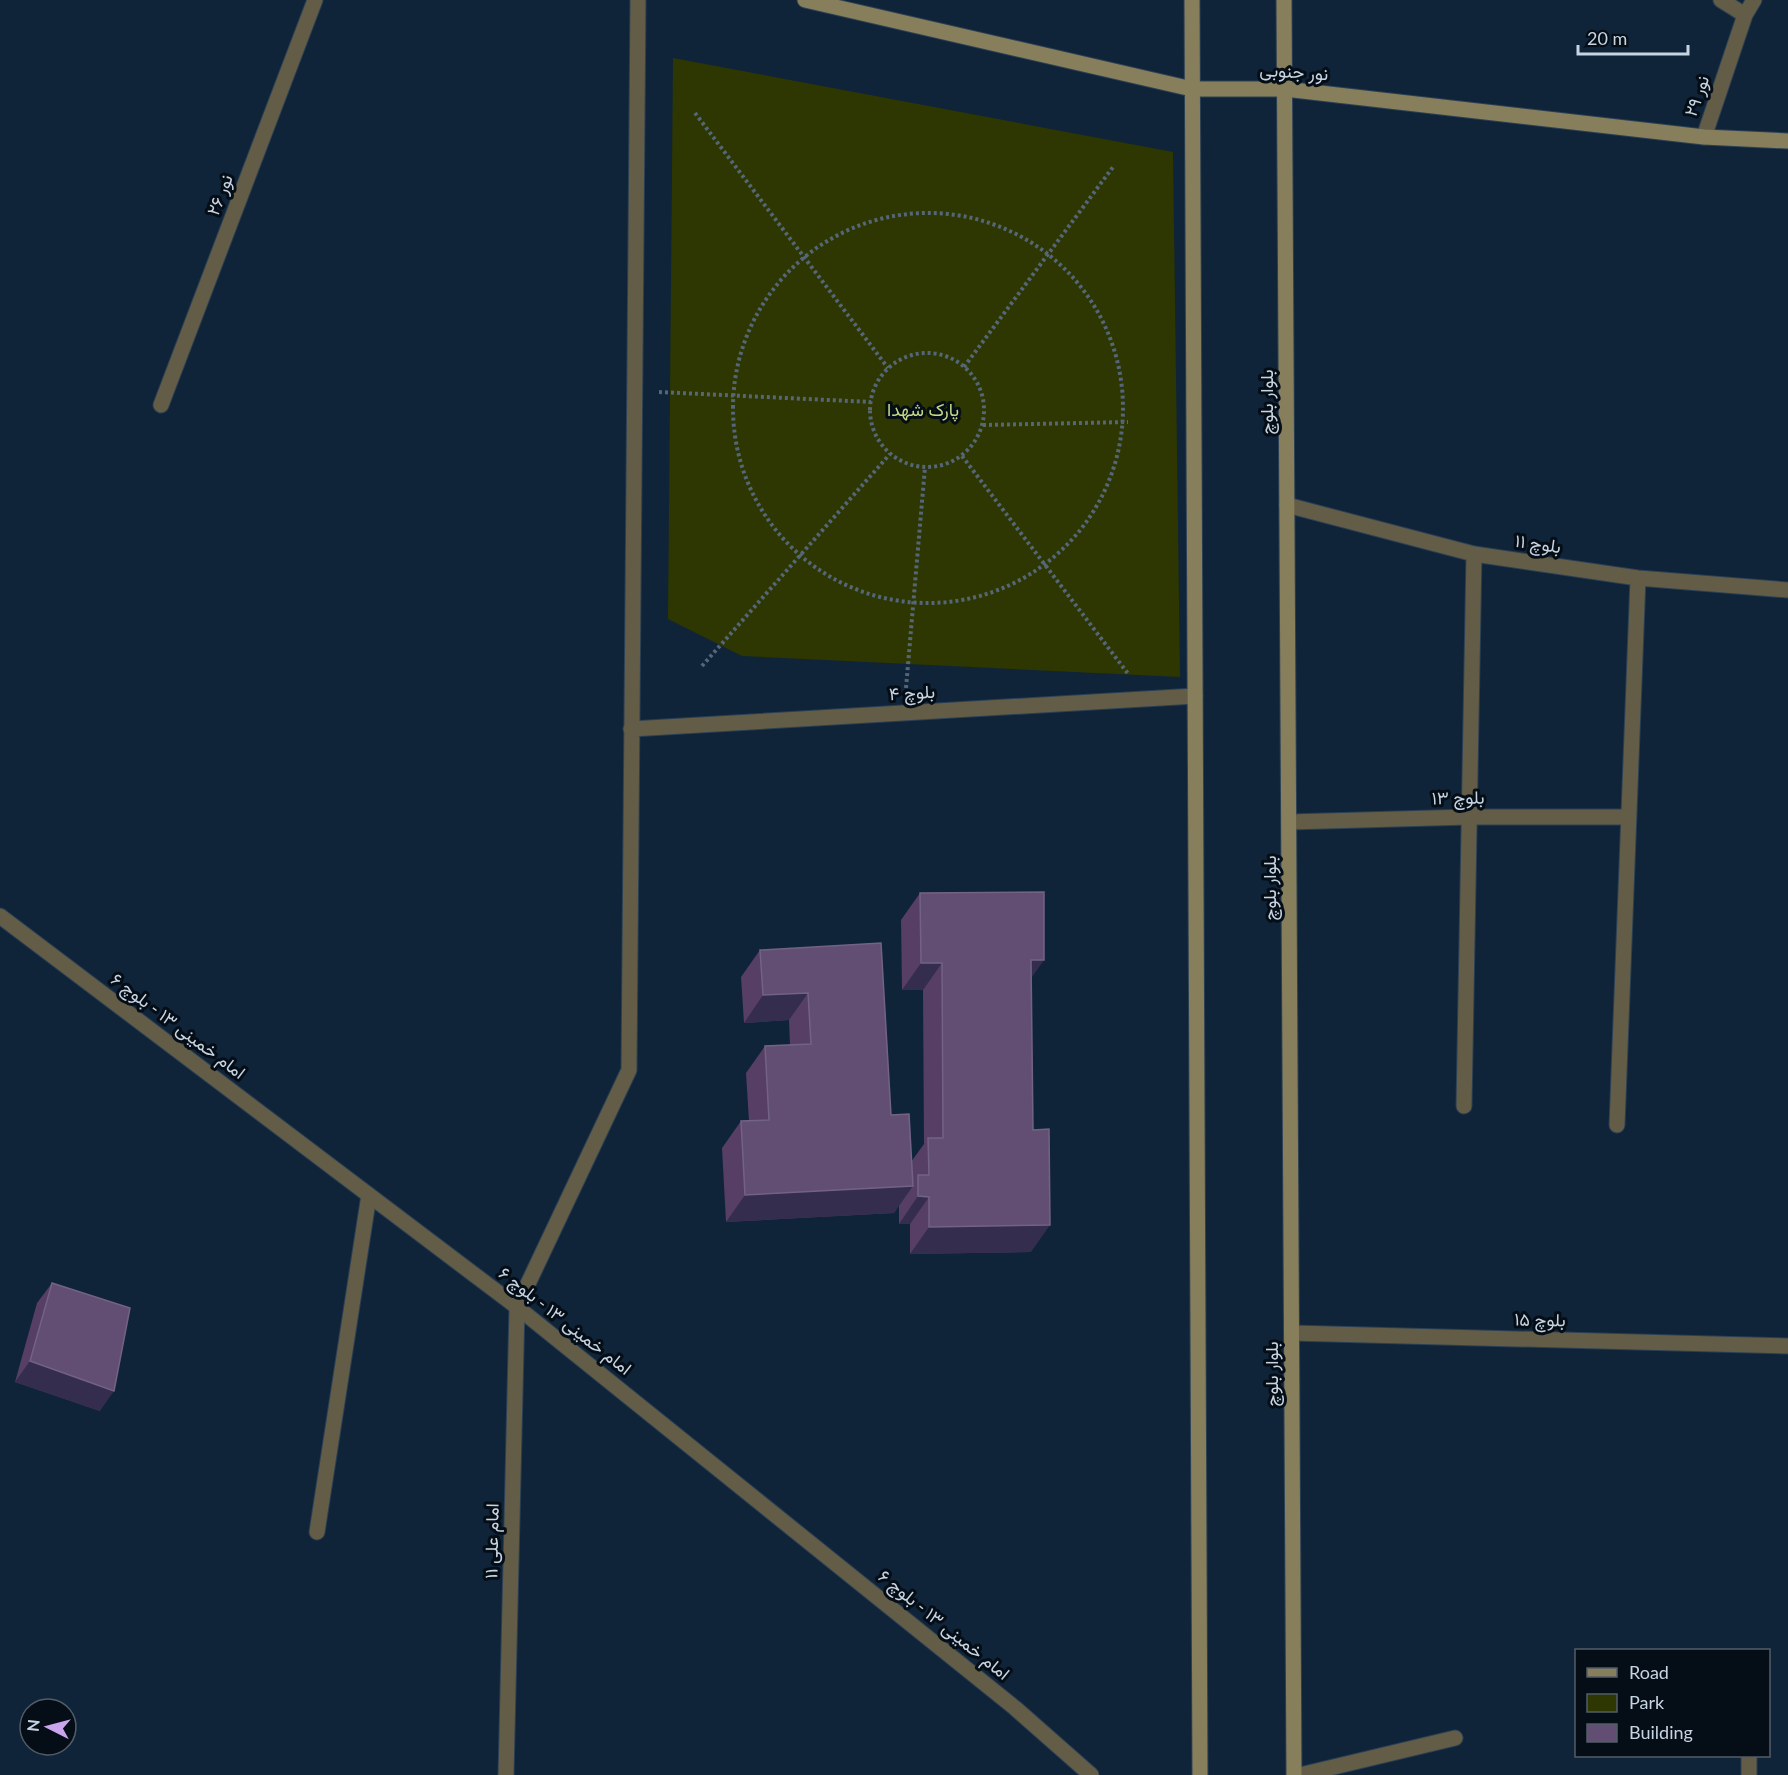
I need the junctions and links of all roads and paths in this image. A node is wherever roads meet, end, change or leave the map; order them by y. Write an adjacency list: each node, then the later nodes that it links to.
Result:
1 (315, 0): 22 (street, نور ۲۶)
2 (638, 0): 19 (street)
3 (805, 0): 10 (main road, نور جنوبی)
4 (1192, 0): 10 (main road)
5 (1284, 0): 9 (main road, بلوار بلوچ)
6 (1721, 0): 8 (street)
7 (1754, 0): 8 (street, نور ۲۹)
8 (1745, 15): 12 (street, نور ۲۹)
9 (1285, 88): 10 (main road, نور جنوبی); 12 (main road, نور جنوبی); 29 (main road, بلوار بلوچ)
10 (1192, 89): 37 (main road)
11 (695, 113): 16 (path)
12 (1704, 137): 13 (main road, نور جنوبی)
13 (1788, 141)
14 (1113, 167): 15 (path)
15 (1049, 253): 16 (path); 17 (path); 24 (path)
16 (804, 258): 18 (path); 20 (path)
17 (964, 367): 18 (path); 25 (path)
18 (888, 368): 21 (path)
19 (634, 391): 20 (path); 40 (street)
20 (734, 396): 21 (path); 31 (path)
21 (871, 402): 26 (path)
22 (160, 405)
23 (1128, 422): 24 (path)
24 (1121, 423): 25 (path); 32 (path)
25 (983, 425): 27 (path)
26 (890, 454): 28 (path); 31 (path)
27 (962, 456): 28 (path); 32 (path)
28 (925, 468): 35 (path)
29 (1287, 505): 30 (street, بلوچ ۱۱); 43 (main road, بلوار بلوچ)
30 (1474, 554): 33 (street, بلوچ ۱۱); 42 (street)
31 (800, 556): 35 (path); 36 (path)
32 (1044, 564): 35 (path); 38 (path)
33 (1638, 578): 34 (street, بلوچ ۱۱); 41 (street)
34 (1788, 590)
35 (913, 604): 39 (path)
36 (702, 666)
37 (1196, 696): 38 (street, بلوچ ۴); 56 (main road)
38 (1148, 699): 39 (street, بلوچ ۴)
39 (904, 713): 40 (street, بلوچ ۴)
40 (632, 729): 48 (street)
41 (1629, 816): 42 (street, بلوچ ۱۳); 46 (street)
42 (1468, 817): 43 (street, بلوچ ۱۳); 45 (street)
43 (1289, 822): 49 (main road, بلوار بلوچ)
44 (0, 916): 47 (street, امام خمینی ۱۳ - بلوچ ۶)
45 (1464, 1106)
46 (1617, 1125)
47 (369, 1195): 48 (street, امام خمینی ۱۳ - بلوچ ۶); 51 (street)
48 (517, 1307): 54 (street, امام علی ۱۱); 55 (street, امام خمینی ۱۳ - بلوچ ۶)
49 (1292, 1333): 50 (street, بلوچ ۱۵); 57 (main road, بلوار بلوچ)
50 (1788, 1346)
51 (317, 1532)
52 (1455, 1738): 58 (street)
53 (1749, 1757): 59 (street)
54 (506, 1775)
55 (1091, 1775)
56 (1200, 1775)
57 (1294, 1775)
58 (1300, 1775)
59 (1749, 1775)

